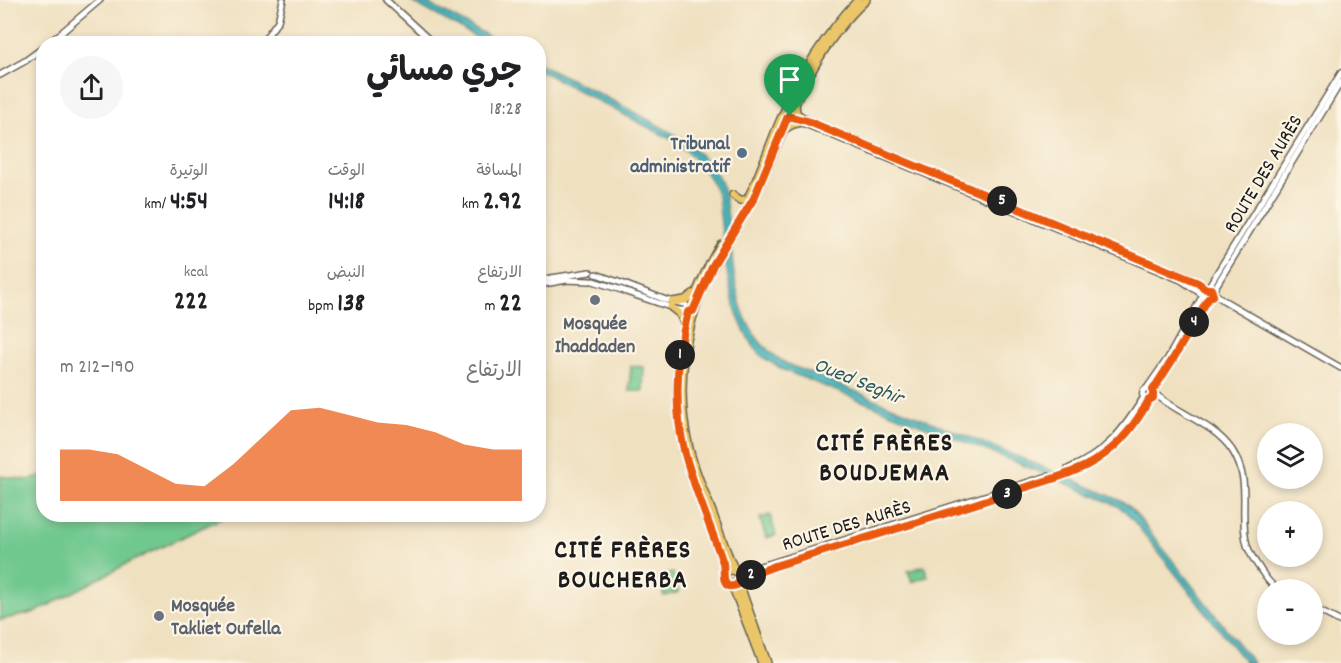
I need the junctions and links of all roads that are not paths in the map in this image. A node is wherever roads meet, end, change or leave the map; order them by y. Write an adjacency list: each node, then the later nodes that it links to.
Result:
1 (100, 0): 7 (street)
2 (284, 0): 8 (street)
3 (386, 0): 9 (street)
4 (391, 0): 10 (street)
5 (858, 0): 16 (main road)
6 (866, 0): 15 (main road)
7 (57, 36)
8 (267, 36)
9 (427, 36)
10 (428, 36)
11 (36, 53): 13 (street)
12 (1341, 73): 19 (street, ROUTE DES AURÈS)
13 (0, 75)
14 (1341, 82): 19 (street, ROUTE DES AURÈS)
15 (796, 99): 16 (main road); 17 (main road)
16 (784, 118): 17 (street); 18 (main road); 21 (main road)
17 (804, 122): 18 (main road); 30 (street)
18 (781, 132): 22 (main road)
19 (1269, 194): 30 (street, ROUTE DES AURÈS)
20 (733, 195): 21 (main road)
21 (747, 201): 22 (main road)
22 (738, 220): 23 (main road)
23 (723, 245): 29 (main road); 32 (main road)
24 (593, 273): 25 (street); 26 (street); 28 (street)
25 (546, 278)
26 (591, 281): 27 (street); 28 (street)
27 (546, 284)
28 (627, 289): 31 (street)
29 (695, 292): 31 (main road); 32 (main road)
30 (1208, 294): 34 (street); 35 (street, ROUTE DES AURÈS)
31 (671, 304): 32 (street); 33 (main road)
32 (690, 310): 33 (main road); 38 (main road)
33 (685, 325): 38 (main road)
34 (1341, 368)
35 (1151, 391): 36 (street, ROUTE DES AURÈS); 36 (street); 37 (street)
36 (1148, 399): 37 (street); 39 (street, ROUTE DES AURÈS)
37 (1167, 404): 40 (street)
38 (703, 496): 39 (main road); 39 (main road); 39 (main road)
39 (734, 578): 43 (main road); 43 (main road)
40 (1268, 579)
41 (1323, 613): 42 (street)
42 (1341, 622)
43 (764, 662)

